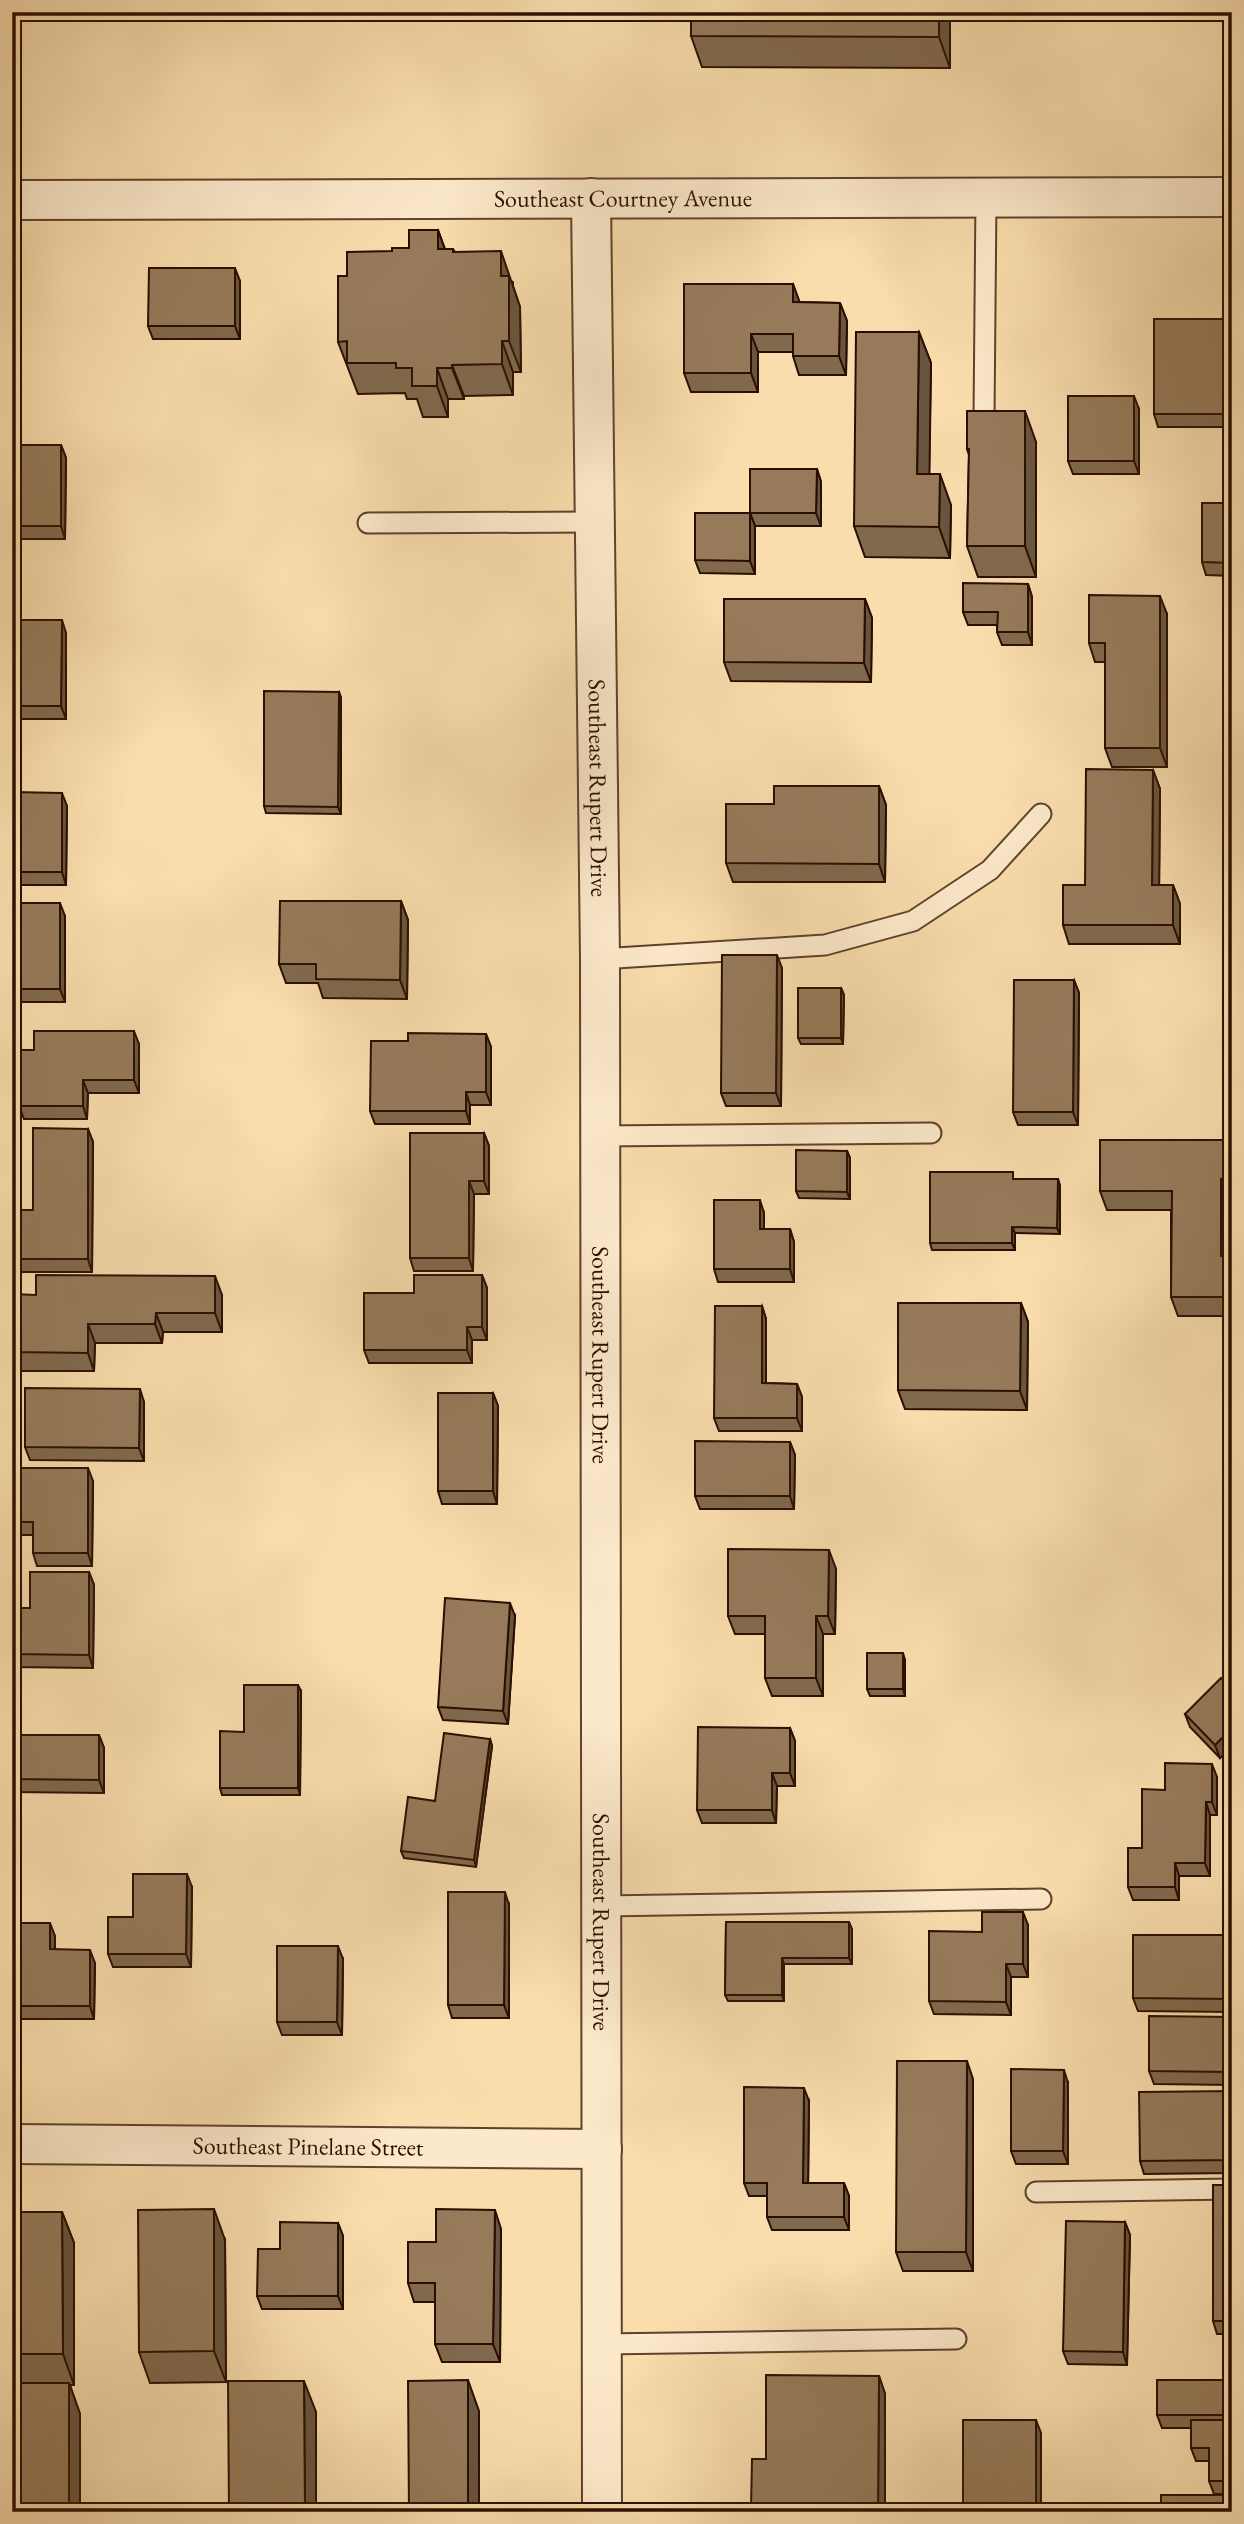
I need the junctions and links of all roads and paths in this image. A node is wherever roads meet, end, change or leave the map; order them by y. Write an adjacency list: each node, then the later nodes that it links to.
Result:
1 (986, 197): 2 (street, Southeast Courtney Avenue); 3 (street, Southeast Courtney Avenue); 5 (lane)
2 (1232, 197)
3 (591, 198): 4 (street, Southeast Courtney Avenue); 6 (street, Southeast Rupert Drive)
4 (12, 200)
5 (984, 419)
6 (594, 522): 7 (lane); 9 (street, Southeast Rupert Drive)
7 (368, 523)
8 (1041, 814): 9 (lane)
9 (600, 959): 11 (street, Southeast Rupert Drive)
10 (931, 1133): 11 (lane)
11 (601, 1136): 13 (street, Southeast Rupert Drive)
12 (1041, 1899): 13 (lane)
13 (601, 1906): 15 (street, Southeast Rupert Drive)
14 (12, 2144): 15 (street, Southeast Pinelane Street)
15 (601, 2149): 19 (street, Southeast Rupert Drive)
16 (1232, 2189): 17 (lane)
17 (1036, 2192)
18 (956, 2339): 19 (lane)
19 (601, 2344): 20 (street, Southeast Rupert Drive)
20 (602, 2512)

